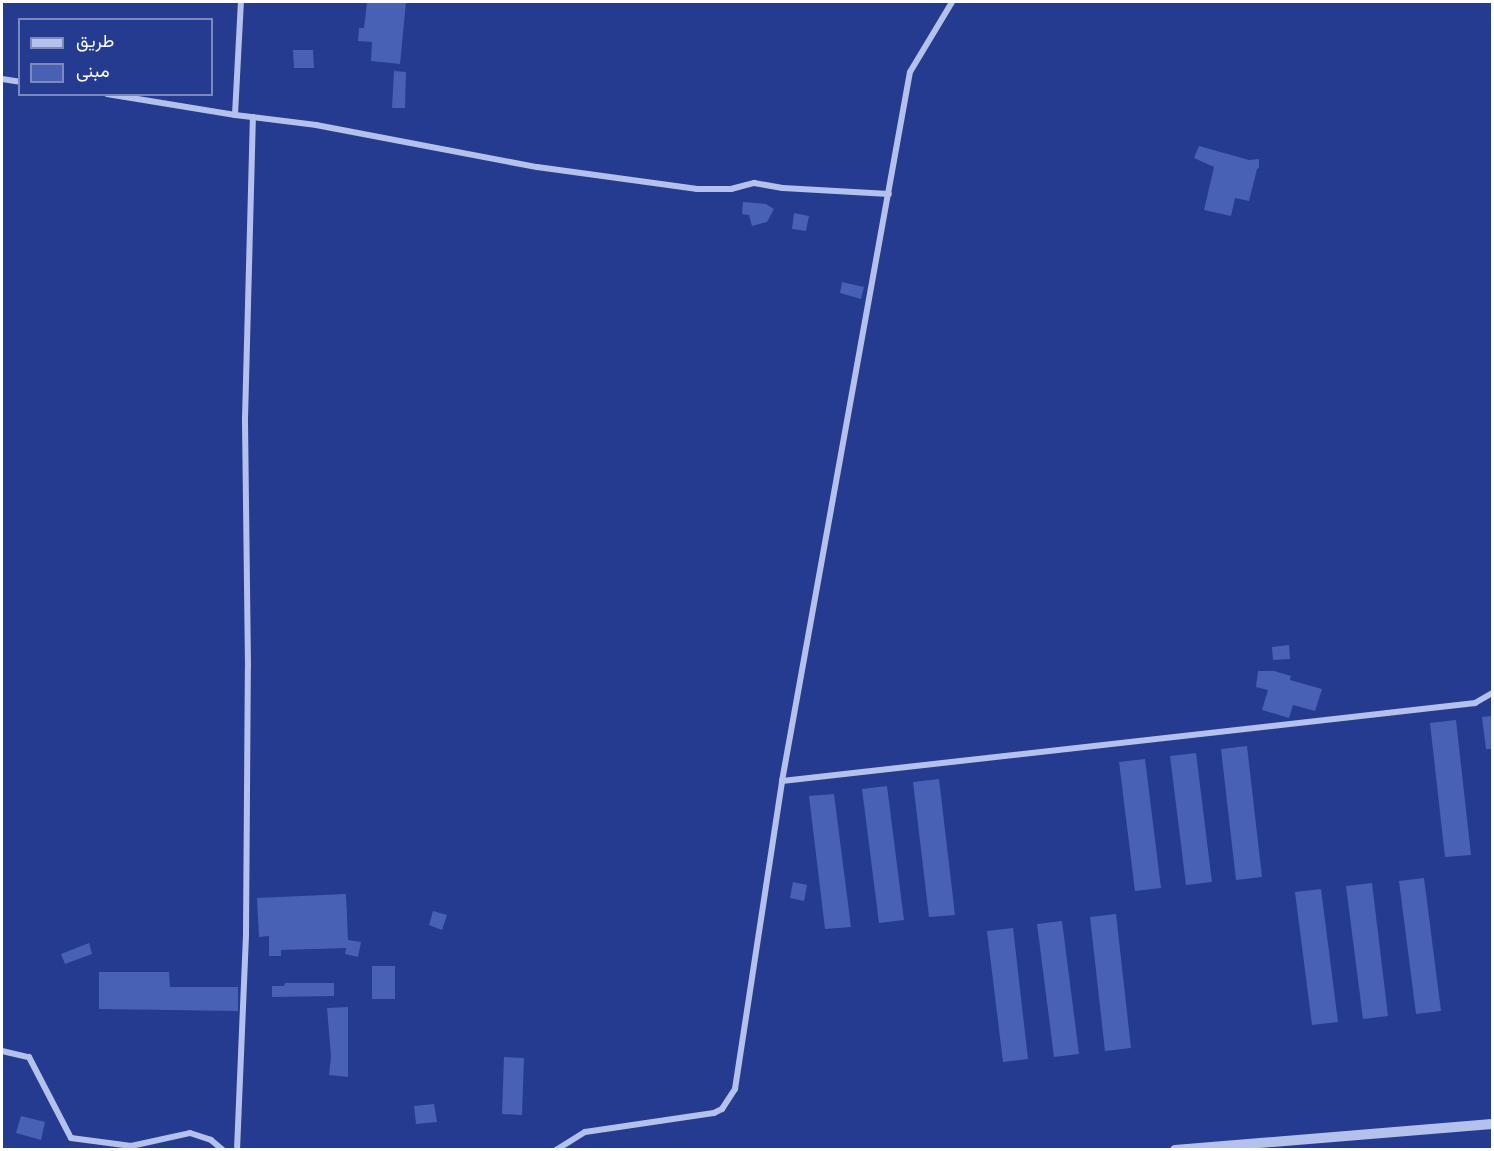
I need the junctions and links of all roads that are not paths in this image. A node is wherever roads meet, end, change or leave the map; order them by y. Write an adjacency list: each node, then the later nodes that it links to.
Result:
1 (241, 2): 6 (street)
2 (952, 2): 8 (street)
3 (2, 80): 4 (street)
4 (18, 82)
5 (119, 96): 6 (street)
6 (235, 115): 7 (street)
7 (252, 117): 8 (street); 14 (street)
8 (889, 194): 10 (street)
9 (1492, 693): 10 (street)
10 (782, 781): 15 (street)
11 (2, 1051): 13 (street)
12 (1491, 1124): 16 (street)
13 (223, 1149)
14 (237, 1149)
15 (556, 1149)
16 (1175, 1149)

